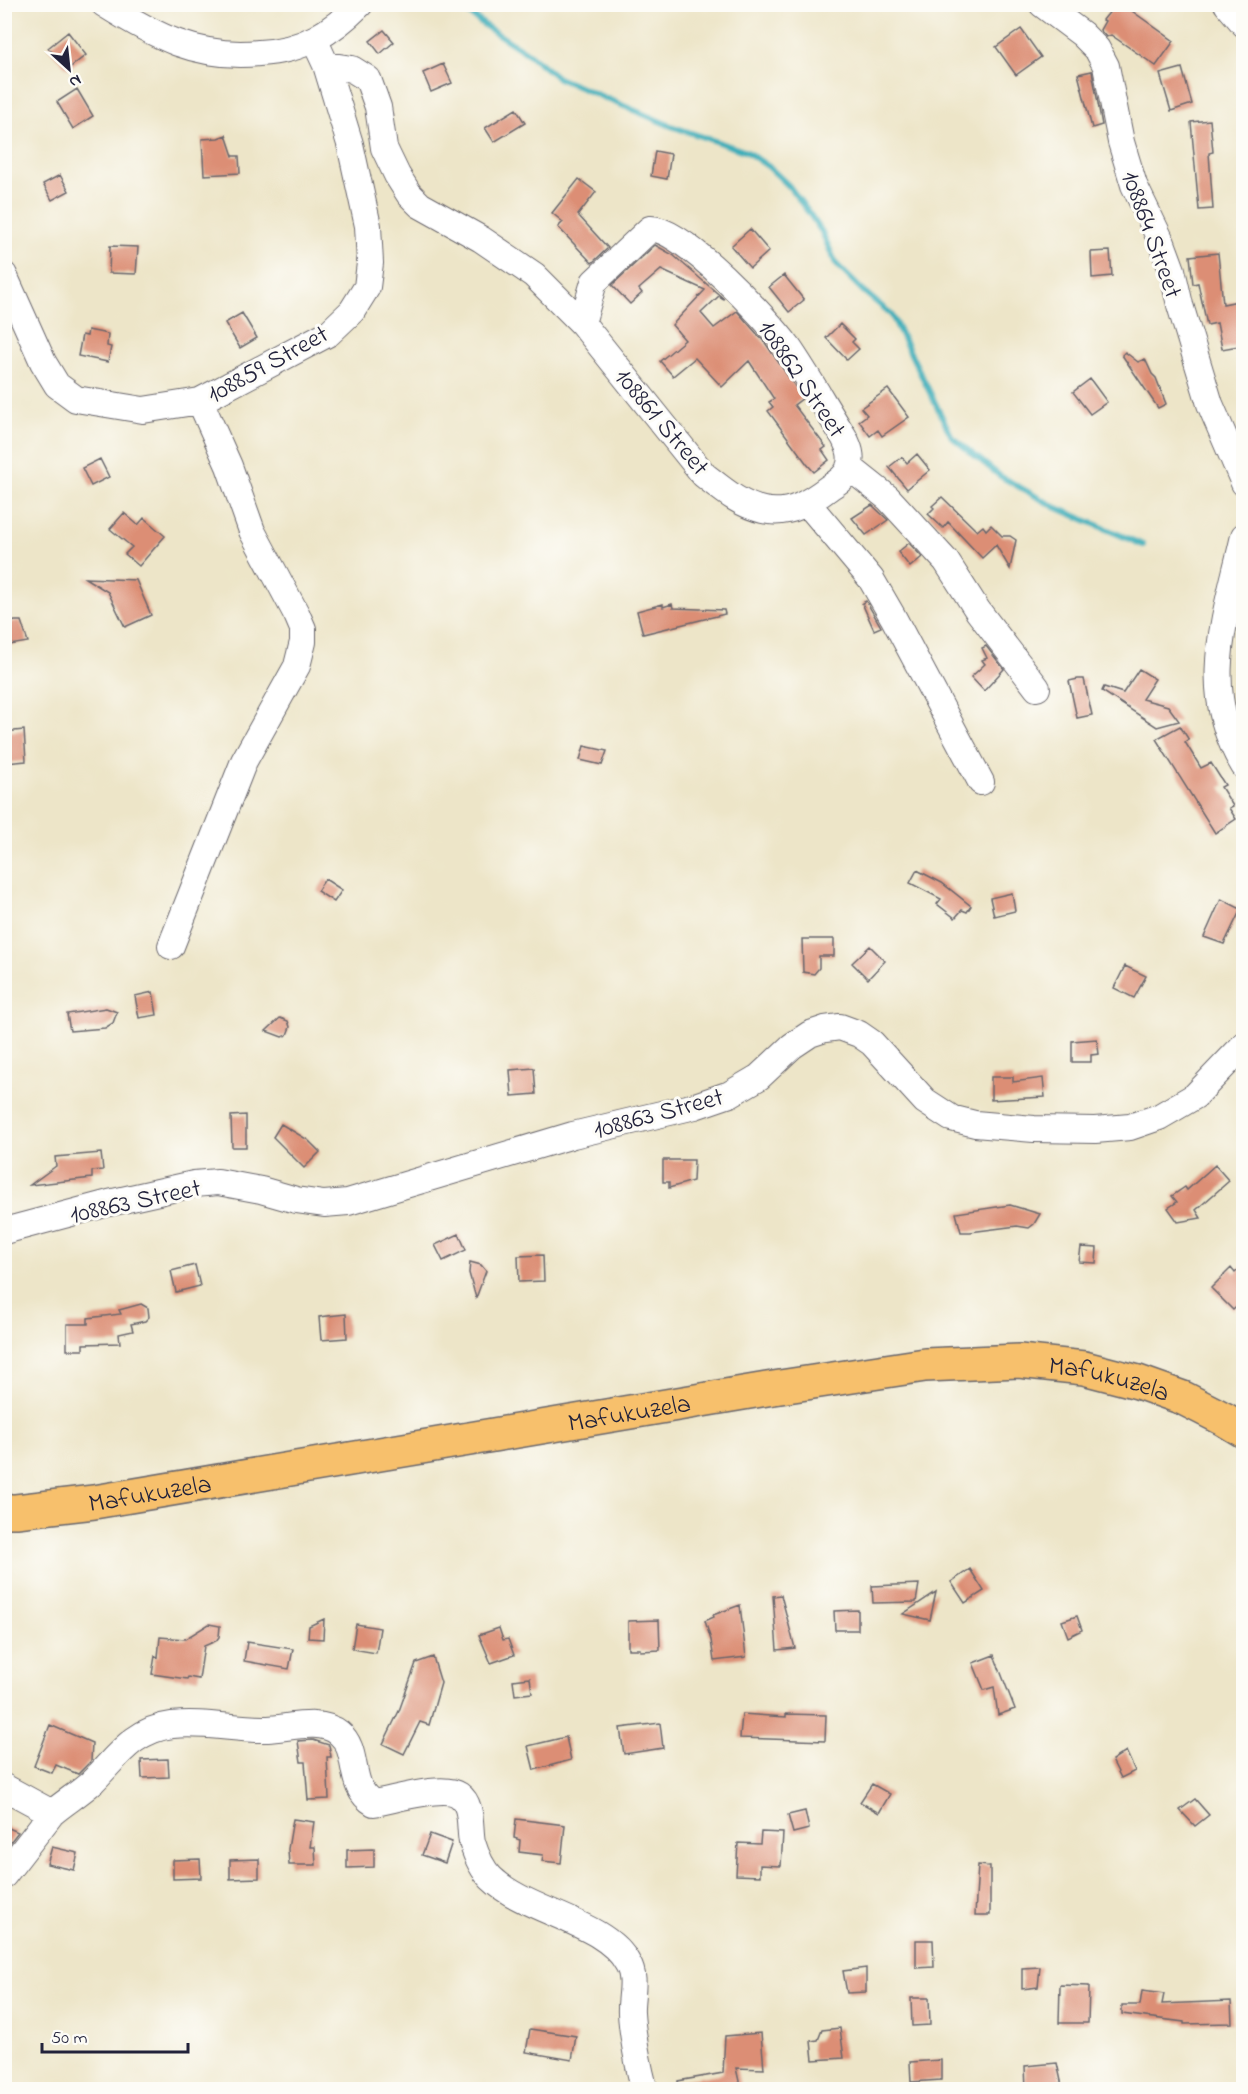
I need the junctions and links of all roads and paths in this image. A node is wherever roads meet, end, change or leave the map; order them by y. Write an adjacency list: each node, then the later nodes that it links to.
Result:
1 (104, 4): 6 (street)
2 (360, 4): 6 (street)
3 (1042, 4): 12 (street, 108864 Street)
4 (1227, 4): 5 (street)
5 (1244, 24)
6 (314, 39): 7 (street, 108859 Street)
7 (326, 65): 9 (street, 108861 Street); 10 (street, 108859 Street)
8 (4, 275): 10 (street, 108859 Street)
9 (582, 322): 11 (street, 108862 Street); 13 (street, 108861 Street)
10 (200, 401): 18 (street)
11 (849, 467): 13 (street, 108862 Street); 15 (street)
12 (1244, 483)
13 (808, 504): 17 (street)
14 (1242, 548): 16 (street)
15 (1037, 688)
16 (1244, 766)
17 (981, 782)
18 (171, 946)
19 (1244, 1045): 20 (street, 108863 Street)
20 (4, 1231)
21 (1244, 1431): 22 (main road, Mafukuzela)
22 (4, 1511)
23 (4, 1787): 24 (street)
24 (52, 1813): 25 (street); 26 (street)
25 (4, 1875)
26 (645, 2090)

